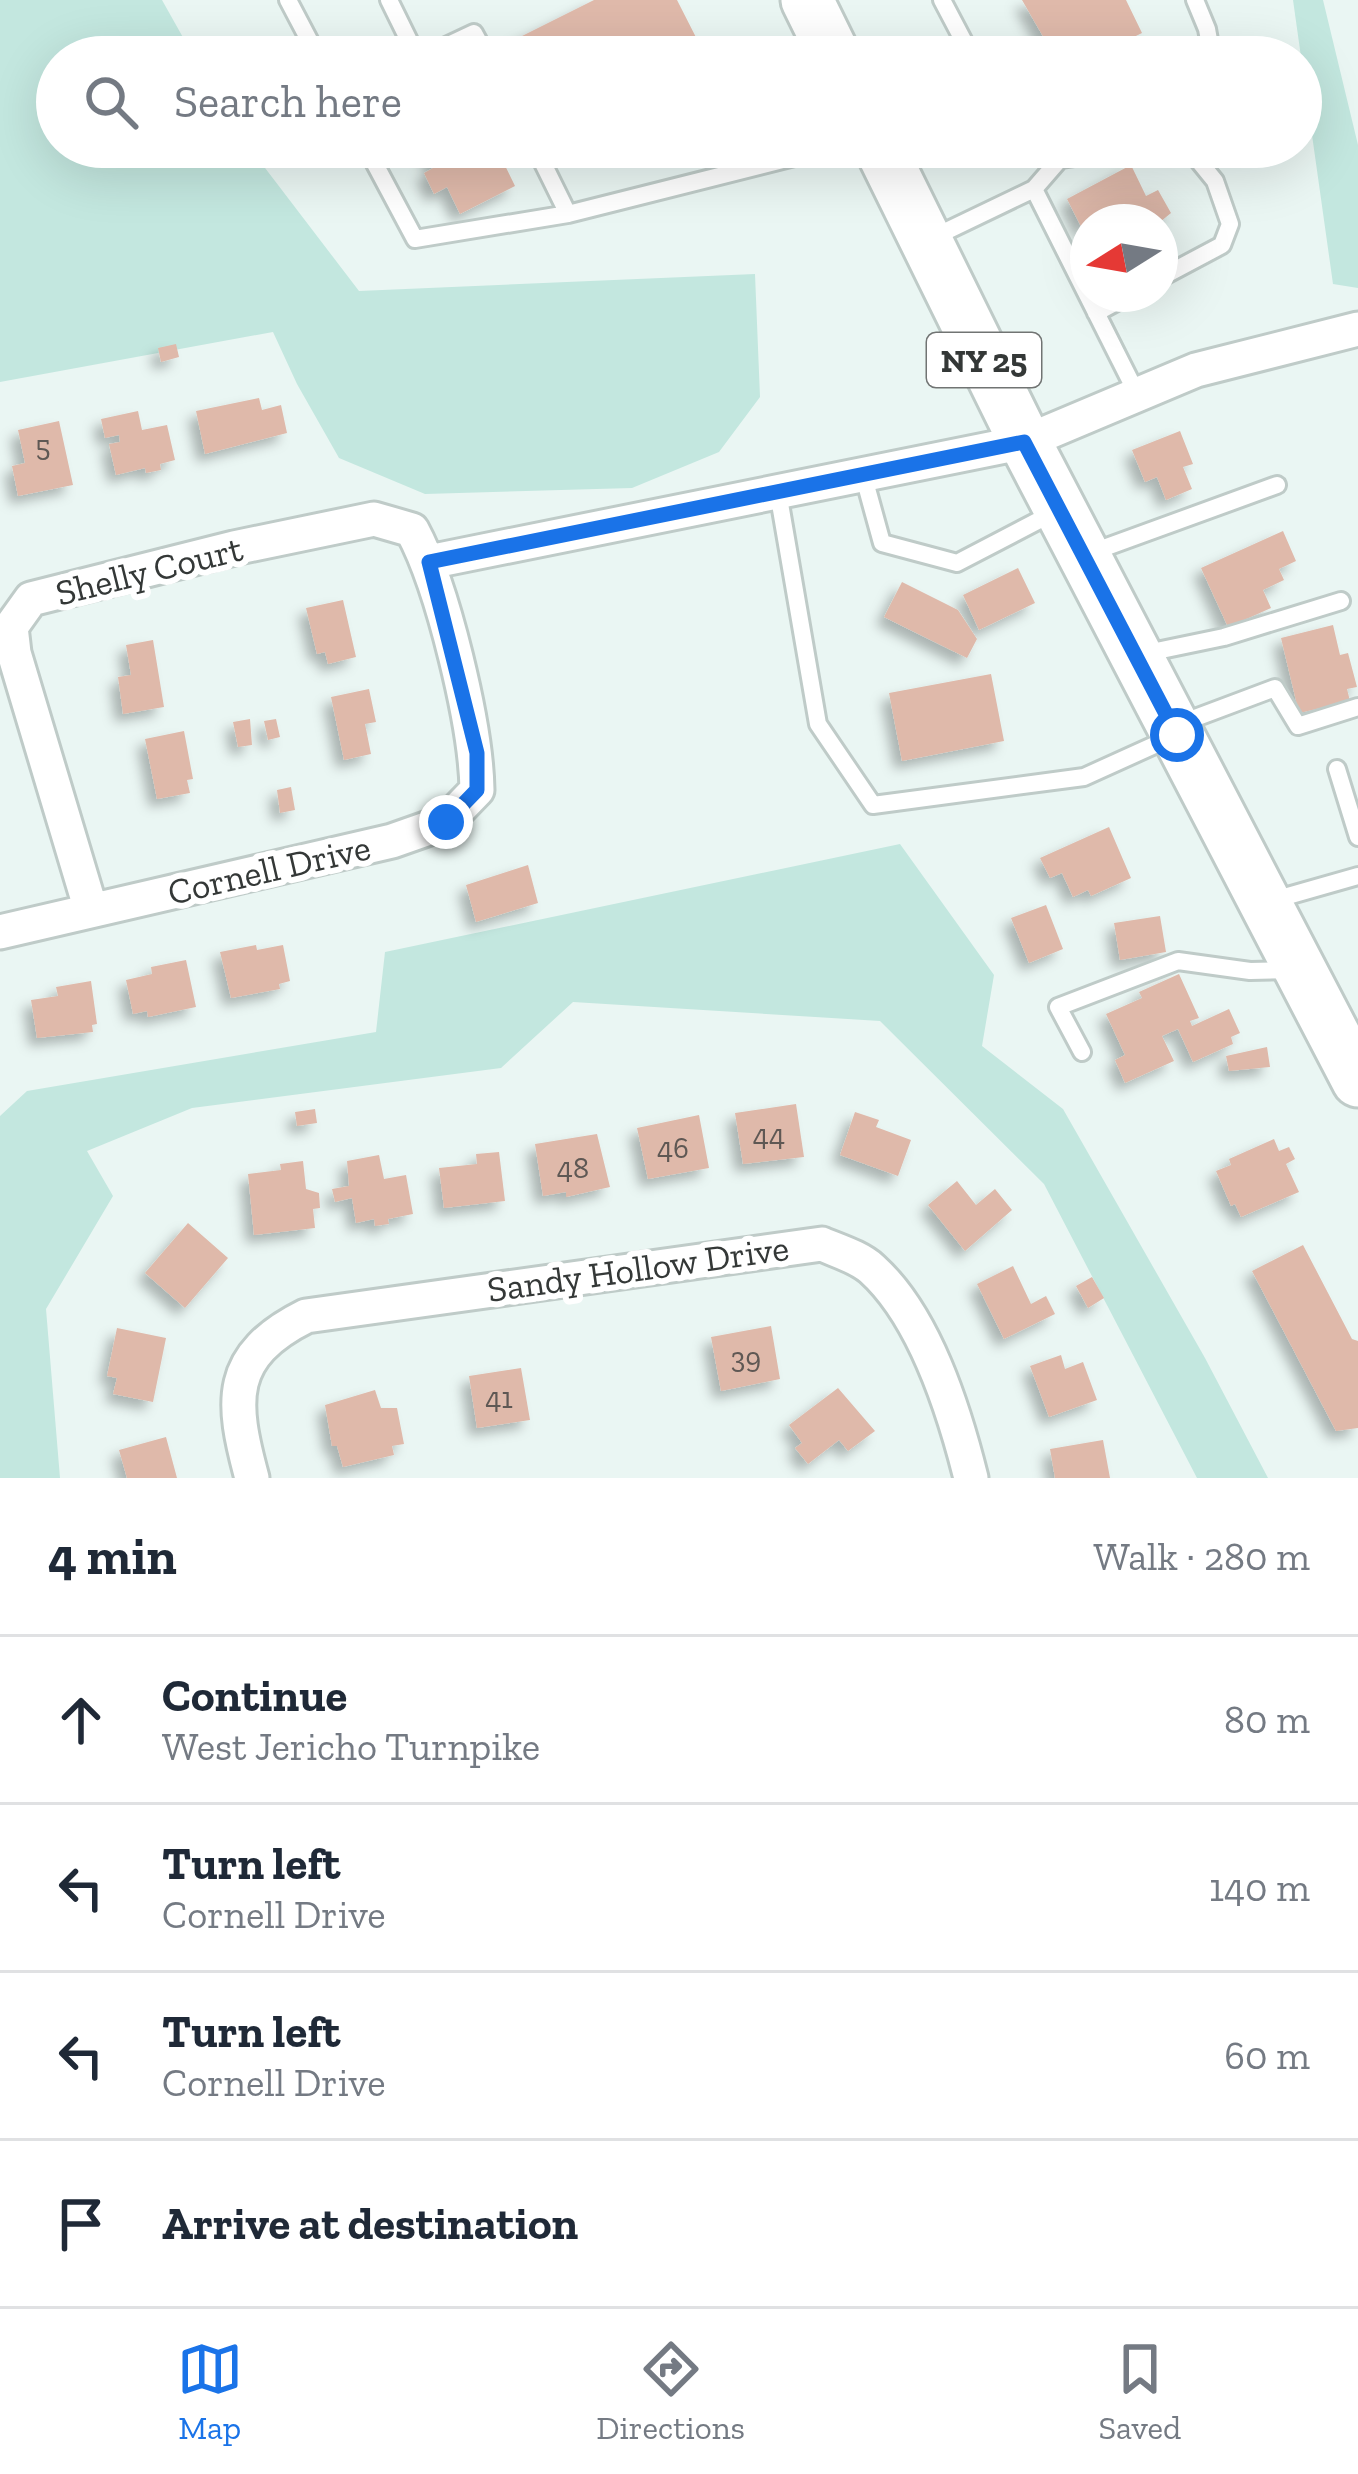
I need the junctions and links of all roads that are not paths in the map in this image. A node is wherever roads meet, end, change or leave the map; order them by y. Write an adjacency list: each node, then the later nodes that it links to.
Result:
1 (288, 0): 6 (lane)
2 (389, 0): 7 (lane)
3 (807, 0): 8 (main road)
4 (942, 0): 9 (lane)
5 (1195, 0): 10 (lane)
6 (307, 36)
7 (409, 36)
8 (825, 36)
9 (961, 36)
10 (1209, 36)
11 (377, 168): 18 (lane)
12 (545, 168): 18 (lane)
13 (751, 168): 18 (lane)
14 (891, 168): 19 (main road, NY 25)
15 (1052, 168): 17 (lane)
16 (1204, 168): 20 (lane)
17 (1034, 189): 19 (lane); 21 (lane)
18 (568, 214)
19 (927, 240): 24 (main road, NY 25)
20 (1178, 268)
21 (1096, 313): 23 (lane)
22 (1358, 329): 23 (street)
23 (1137, 394): 24 (street)
24 (1024, 442): 25 (street); 28 (main road, NY 25)
25 (863, 474): 27 (street); 28 (lane)
26 (1276, 485): 29 (lane)
27 (778, 492): 30 (street); 34 (lane)
28 (1060, 510): 29 (main road, NY 25)
29 (1084, 556): 32 (main road, NY 25)
30 (429, 562): 39 (street, Cornell Drive); 39 (street, Shelly Court)
31 (1341, 601): 32 (lane)
32 (1136, 656): 34 (main road, NY 25)
33 (1358, 707): 34 (lane)
34 (1174, 731): 38 (main road, NY 25)
35 (1337, 769): 36 (lane)
36 (1358, 837)
37 (1358, 876): 38 (lane)
38 (1264, 903): 41 (main road, NY 25)
39 (91, 910): 40 (street, Cornell Drive)
40 (0, 932)
41 (1299, 970): 42 (lane); 43 (main road, NY 25)
42 (1082, 1052)
43 (1358, 1081)
44 (252, 1478): 45 (street, Sandy Hollow Drive)
45 (971, 1478)

